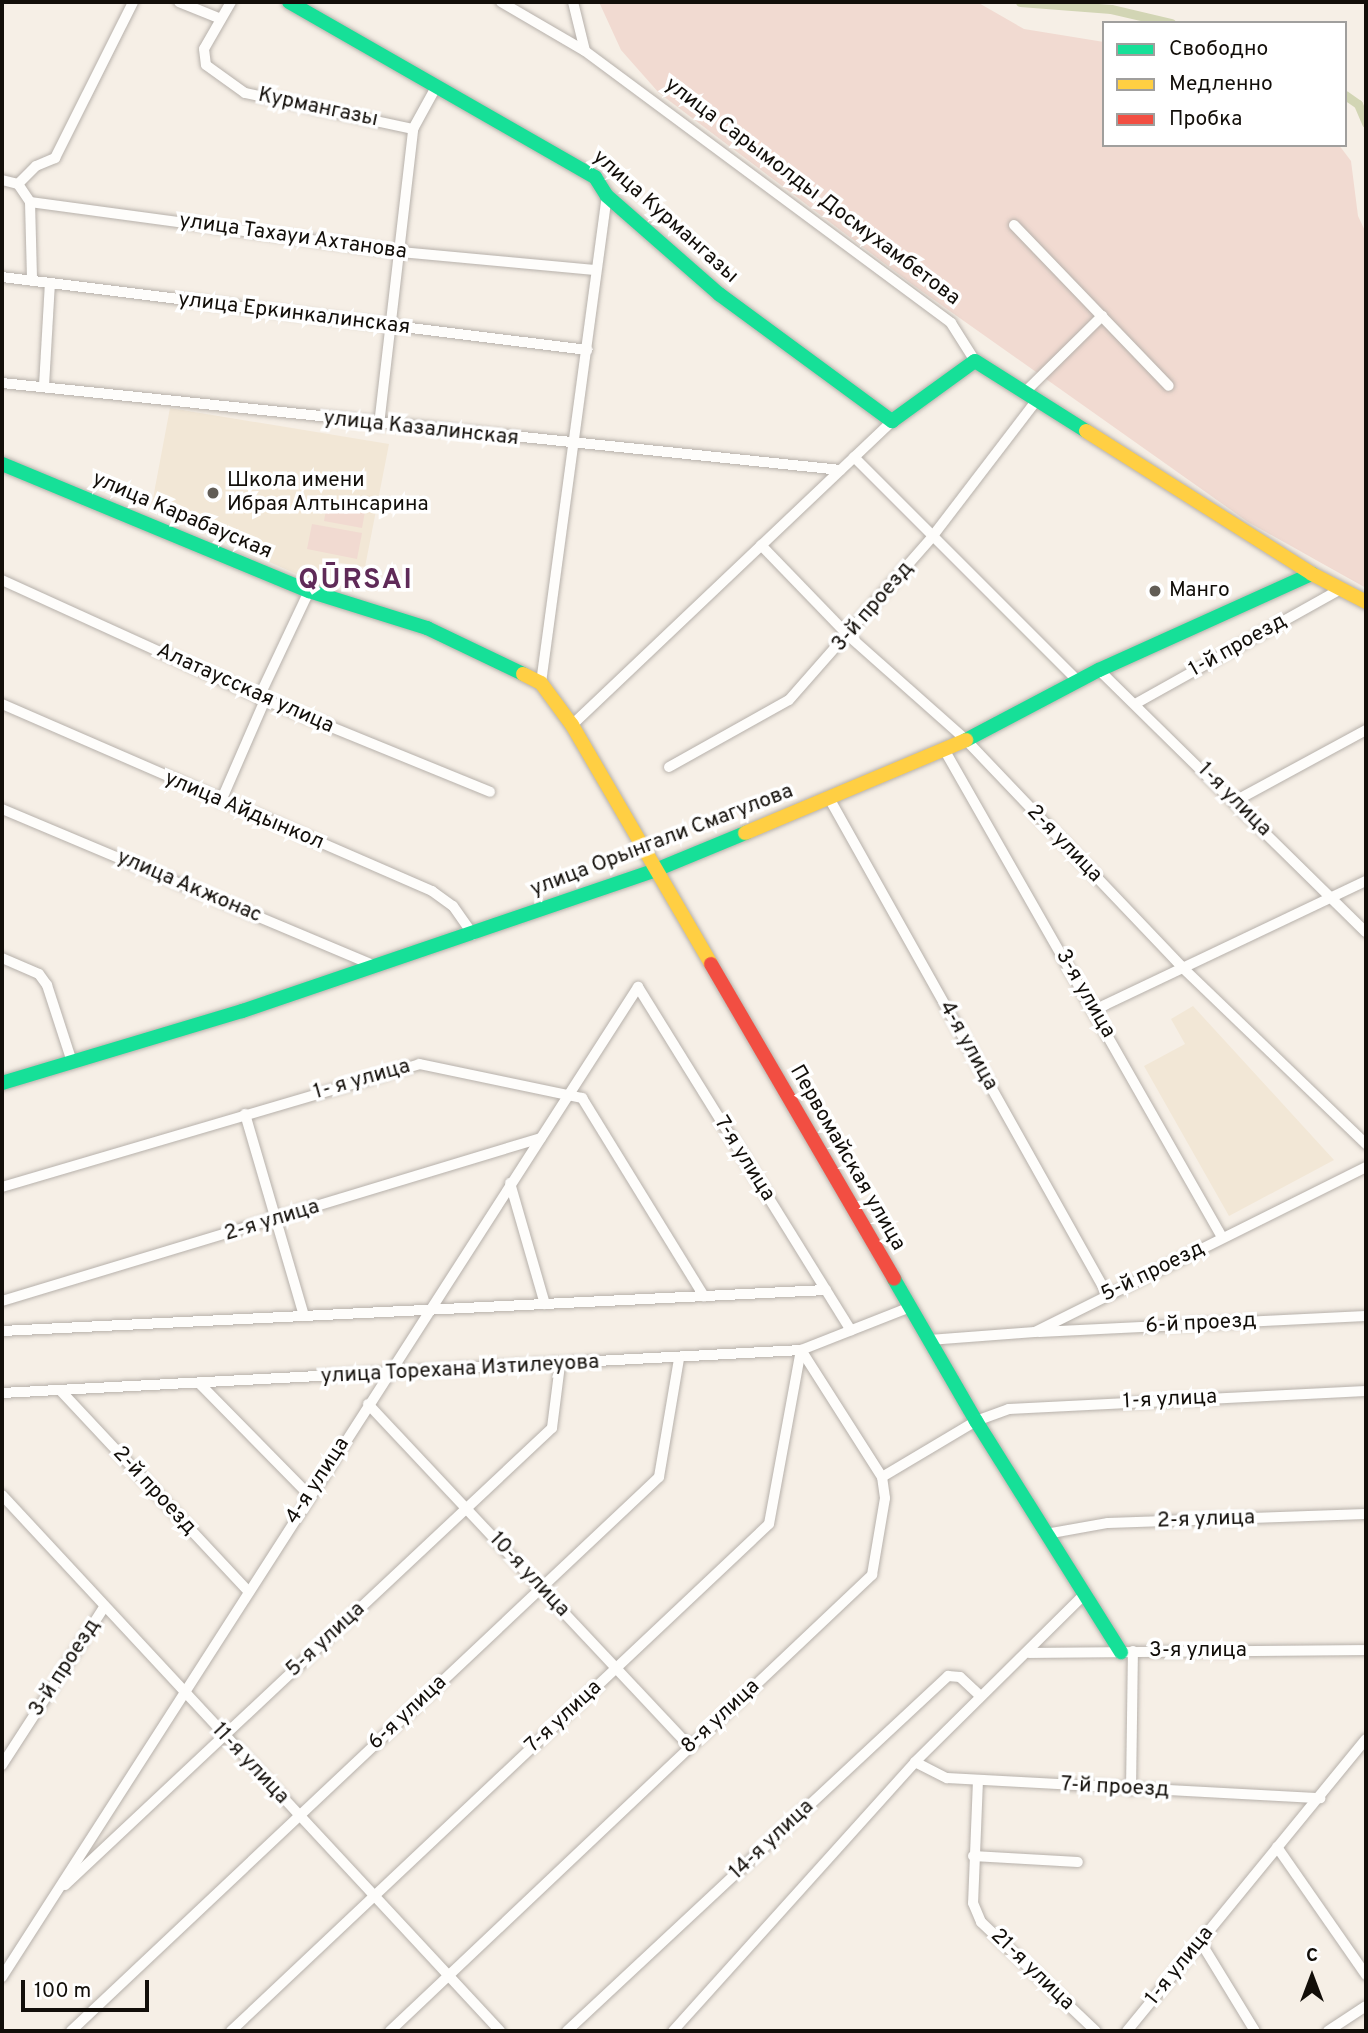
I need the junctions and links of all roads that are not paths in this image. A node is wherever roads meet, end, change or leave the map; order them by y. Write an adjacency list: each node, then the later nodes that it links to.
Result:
1 (132, 2): 12 (street)
2 (179, 2): 7 (street)
3 (231, 2): 7 (street)
4 (289, 2): 9 (street, улица Курмангазы)
5 (501, 2): 8 (street, улица Сарымолды Досмухамбетова)
6 (573, 2): 8 (street)
7 (221, 19): 10 (street, Курмангазы)
8 (586, 51): 24 (street, улица Сарымолды Досмухамбетова)
9 (435, 89): 10 (street); 13 (street, улица Курмангазы)
10 (413, 129): 16 (street)
11 (2, 180): 12 (street)
12 (18, 184): 14 (street)
13 (607, 196): 17 (street); 29 (street, улица Курмангазы)
14 (30, 202): 16 (street, улица Тахауи Ахтанова); 19 (street)
15 (1014, 225): 21 (street)
16 (400, 252): 17 (street, улица Тахауи Ахтанова); 22 (street)
17 (595, 270): 23 (street)
18 (2, 277): 19 (street, улица Еркинкалинская)
19 (32, 281): 20 (street, улица Еркинкалинская)
20 (50, 283): 22 (street, улица Еркинкалинская); 26 (street)
21 (1102, 316): 27 (street); 28 (street, 3-й проезд)
22 (390, 326): 23 (street, улица Еркинкалинская); 30 (street)
23 (587, 351): 31 (street)
24 (975, 361): 28 (street, улица Сарымолды Досмухамбетова); 29 (street)
25 (2, 383): 26 (street, улица Казалинская)
26 (44, 386): 30 (street, улица Казалинская)
27 (1169, 386)
28 (1030, 397): 35 (street, 3-й проезд); 37 (street, улица Сарымолды Досмухамбетова)
29 (892, 421): 32 (street)
30 (379, 425): 31 (street, улица Казалинская)
31 (576, 446): 34 (street, улица Казалинская); 45 (street)
32 (854, 457): 34 (street); 35 (street)
33 (2, 464): 40 (street, улица Карабауская)
34 (841, 470): 36 (street)
35 (932, 537): 42 (street, 3-й проезд); 44 (street)
36 (761, 545): 42 (street, 2-я улица); 49 (street)
37 (1312, 574): 39 (street, улица Сарымолды Досмухамбетова); 43 (street, улица Орынгали Смагулова)
38 (2, 580): 46 (street, Алатаусская улица)
39 (1341, 589): 41 (street, улица Сарымолды Досмухамбетова); 48 (street, 1-й проезд)
40 (309, 592): 45 (street, улица Карабауская); 46 (street)
41 (1366, 602)
42 (849, 636): 51 (street, 2-я улица); 53 (street, 3-й проезд)
43 (1099, 670): 44 (street, улица Орынгали Смагулова); 48 (street, 1-я улица)
44 (1077, 681): 51 (street, улица Орынгали Смагулова)
45 (541, 683): 49 (street, Первомайская улица)
46 (262, 698): 54 (street, Алатаусская улица); 57 (street)
47 (2, 704): 57 (street, улица Айдынкол)
48 (1135, 704): 56 (street, 1-я улица)
49 (572, 725): 59 (street, Первомайская улица)
50 (1366, 730): 56 (street)
51 (966, 740): 52 (street, улица Орынгали Смагулова); 66 (street, 2-я улица)
52 (945, 751): 55 (street, улица Орынгали Смагулова); 68 (street, 3-я улица)
53 (669, 766)
54 (490, 792)
55 (829, 798): 59 (street, улица Орынгали Смагулова); 81 (street, 4-я улица)
56 (1237, 800): 61 (street, 1-я улица)
57 (221, 801): 63 (street, улица Айдынкол)
58 (2, 809): 65 (street, улица Акжонас)
59 (653, 871): 63 (street, улица Орынгали Смагулова); 85 (street, Первомайская улица)
60 (1366, 881): 61 (street)
61 (1332, 899): 62 (street, 1-я улица); 66 (street)
62 (1366, 932)
63 (473, 935): 65 (street, улица Орынгали Смагулова)
64 (2, 958): 69 (street)
65 (377, 966): 69 (street, улица Орынгали Смагулова)
66 (1181, 966): 68 (street); 74 (street, 2-я улица)
67 (638, 988): 71 (street, 4-я улица); 80 (street, 7-я улица)
68 (1094, 1010): 79 (street, 3-я улица)
69 (72, 1062): 70 (street, улица Орынгали Смагулова)
70 (2, 1083)
71 (568, 1096): 72 (street, 1- я улица); 73 (street, 4-я улица); 82 (street, 1- я улица)
72 (244, 1114): 77 (street, 1- я улица); 78 (street)
73 (541, 1138): 76 (street, 4-я улица); 78 (street, 2-я улица)
74 (1366, 1144)
75 (1366, 1167): 79 (street, 5-й проезд)
76 (510, 1184): 84 (street); 86 (street, 4-я улица)
77 (2, 1187)
78 (277, 1219): 83 (street, 2-я улица); 87 (street)
79 (1222, 1237): 81 (street, 5-й проезд)
80 (826, 1290): 82 (street); 89 (street, 7-я улица)
81 (1107, 1294): 91 (street, 5-й проезд)
82 (704, 1296): 84 (street)
83 (2, 1301)
84 (545, 1304): 86 (street)
85 (910, 1307): 89 (street, улица Торехана Изтилеуова); 92 (street, Первомайская улица)
86 (426, 1310): 87 (street); 96 (street, 4-я улица)
87 (304, 1316): 90 (street)
88 (1366, 1316): 91 (street, 6-й проезд)
89 (851, 1330): 93 (street, улица Торехана Изтилеуова)
90 (2, 1331)
91 (1035, 1332): 92 (street, 5-й проезд)
92 (929, 1340): 102 (street, Первомайская улица)
93 (801, 1350): 94 (street, улица Торехана Изтилеуова); 103 (street); 116 (street, 7-я улица)
94 (679, 1359): 95 (street, улица Торехана Изтилеуова); 109 (street, 6-я улица)
95 (561, 1365): 96 (street, улица Торехана Изтилеуова); 106 (street, 5-я улица)
96 (387, 1374): 97 (street, улица Торехана Изтилеуова); 101 (street, 4-я улица)
97 (199, 1383): 98 (street, улица Торехана Изтилеуова); 105 (street)
98 (60, 1390): 100 (street, улица Торехана Изтилеуова); 110 (street, 2-й проезд)
99 (1366, 1391): 102 (street, 1-я улица)
100 (2, 1393)
101 (368, 1404): 105 (street, 4-я улица); 106 (street, 10-я улица)
102 (976, 1420): 103 (street, 1-я улица); 108 (street, Первомайская улица)
103 (882, 1477): 121 (street, 8-я улица)
104 (2, 1495): 112 (street, 11-я улица)
105 (309, 1495): 110 (street, 4-я улица)
106 (466, 1508): 109 (street, 10-я улица); 119 (street, 5-я улица)
107 (1366, 1514): 108 (street, 2-я улица)
108 (1046, 1534): 111 (street, Первомайская улица)
109 (541, 1588): 116 (street, 10-я улица); 127 (street, 6-я улица)
110 (248, 1591): 117 (street, 4-я улица)
111 (1085, 1594): 114 (street, Первомайская улица); 115 (street)
112 (105, 1606): 117 (street, 11-я улица); 123 (street, 3-й проезд)
113 (1366, 1650): 114 (street, 3-я улица)
114 (1127, 1651): 115 (street, 3-я улица); 125 (street)
115 (1029, 1653): 118 (street)
116 (616, 1668): 121 (street, 10-я улица); 132 (street, 7-я улица)
117 (184, 1692): 119 (street, 11-я улица); 131 (street, 4-я улица)
118 (979, 1695): 122 (street); 142 (street, 14-я улица)
119 (224, 1736): 127 (street, 11-я улица); 131 (street, 5-я улица)
120 (1366, 1739): 126 (street, 1-я улица)
121 (690, 1747): 135 (street, 8-я улица)
122 (915, 1762): 124 (street, 7-й проезд); 143 (street)
123 (2, 1765)
124 (978, 1780): 125 (street, 7-й проезд); 129 (street, 21-я улица)
125 (1130, 1790): 126 (street, 7-й проезд)
126 (1320, 1798): 128 (street, 1-я улица)
127 (299, 1816): 132 (street, 11-я улица); 138 (street, 6-я улица)
128 (1277, 1847): 133 (street, 1-я улица); 134 (street)
129 (973, 1856): 130 (street); 144 (street, 21-я улица)
130 (1078, 1862)
131 (53, 1896): 136 (street, 4-я улица)
132 (373, 1897): 135 (street, 11-я улица); 139 (street, 7-я улица)
133 (1200, 1941): 145 (street, 1-я улица); 146 (street)
134 (1366, 1975)
135 (447, 1976): 140 (street, 8-я улица); 141 (street, 11-я улица)
136 (2, 1977)
137 (1366, 2006): 147 (street)
138 (71, 2031)
139 (231, 2031)
140 (390, 2031)
141 (500, 2031)
142 (566, 2031)
143 (673, 2031)
144 (1096, 2031)
145 (1127, 2031)
146 (1255, 2031)
147 (1328, 2031)

